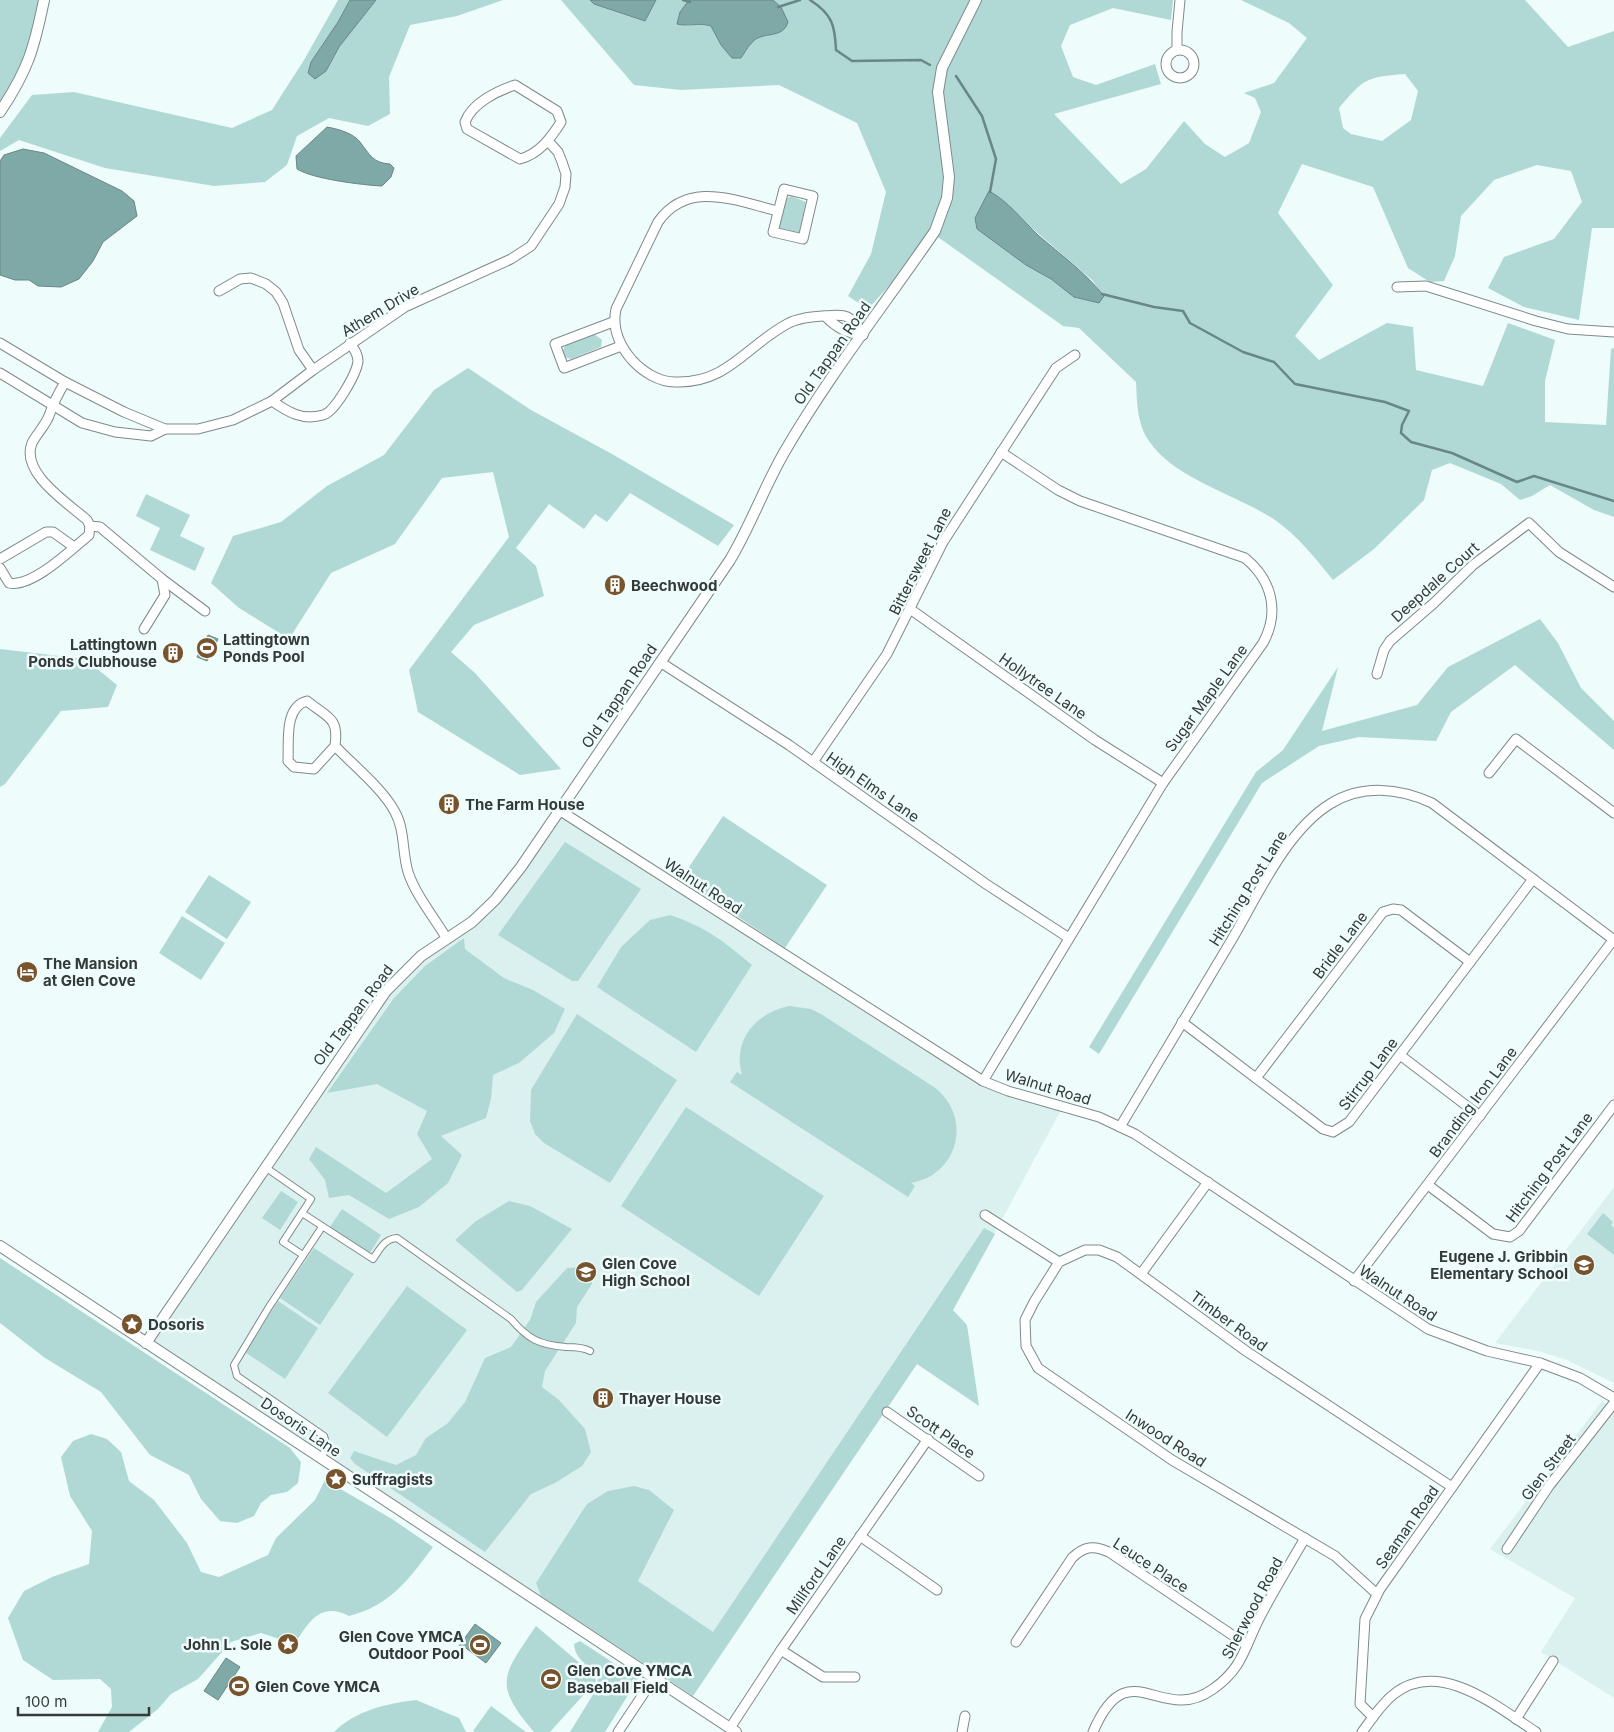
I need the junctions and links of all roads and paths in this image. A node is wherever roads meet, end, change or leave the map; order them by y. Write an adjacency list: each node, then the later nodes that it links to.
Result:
1 (44, 0): 5 (street)
2 (976, 0): 13 (street, Old Tappan Road)
3 (1180, 0): 4 (street)
4 (1177, 50)
5 (0, 112)
6 (548, 141): 6 (street); 15 (street, Athem Drive)
7 (778, 211): 7 (street); 11 (street)
8 (1397, 287): 12 (street)
9 (219, 291): 18 (street)
10 (825, 316): 13 (street); 13 (street); 16 (street)
11 (613, 322): 16 (street); 16 (street)
12 (1614, 332)
13 (863, 335): 34 (street, Old Tappan Road)
14 (0, 343): 20 (street, Athem Drive)
15 (350, 343): 18 (street, Athem Drive); 21 (street)
16 (621, 346)
17 (1075, 355): 24 (street, Bittersweet Lane)
18 (313, 370): 21 (street, Athem Drive)
19 (0, 373): 22 (street, Athem Drive)
20 (65, 382): 22 (street); 23 (street, Athem Drive)
21 (272, 401): 23 (street, Athem Drive)
22 (51, 404): 23 (street, Athem Drive); 25 (street)
23 (165, 429)
24 (1000, 452): 31 (street, Bittersweet Lane); 39 (street, Sugar Maple Lane)
25 (90, 526): 26 (street); 29 (street)
26 (74, 547): 27 (street); 28 (street)
27 (0, 559)
28 (0, 568)
29 (162, 579): 32 (street); 33 (street)
30 (1614, 587): 35 (street, Deepdale Court)
31 (910, 609): 37 (street, Bittersweet Lane); 39 (street, Hollytree Lane)
32 (205, 611)
33 (144, 629)
34 (660, 662): 37 (street, High Elms Lane); 40 (street, Old Tappan Road)
35 (1377, 674)
36 (335, 746): 36 (street); 43 (street)
37 (813, 762): 44 (street, High Elms Lane)
38 (1489, 773): 41 (street)
39 (1163, 783): 44 (street, Sugar Maple Lane)
40 (559, 810): 43 (street, Old Tappan Road); 50 (street, Walnut Road)
41 (1614, 813)
42 (1533, 879): 45 (street, Hitching Post Lane); 46 (street, Stirrup Lane); 47 (street, Hitching Post Lane)
43 (447, 938): 54 (street, Old Tappan Road)
44 (1069, 938): 50 (street, Sugar Maple Lane)
45 (1614, 940): 52 (street, Branding Iron Lane)
46 (1470, 962): 48 (street, Stirrup Lane); 49 (street, Bridle Lane)
47 (1182, 1022): 49 (street, Stirrup Lane); 53 (street, Hitching Post Lane)
48 (1400, 1055): 49 (street, Stirrup Lane); 52 (street)
49 (1256, 1078)
50 (983, 1081): 53 (street, Walnut Road)
51 (1614, 1105): 56 (street, Hitching Post Lane)
52 (1480, 1116): 56 (street, Branding Iron Lane)
53 (1120, 1126): 55 (street, Walnut Road)
54 (265, 1167): 57 (street); 65 (street, Old Tappan Road)
55 (1208, 1182): 63 (street); 64 (street, Walnut Road)
56 (1428, 1185): 64 (street, Branding Iron Lane)
57 (302, 1213): 59 (street); 61 (street)
58 (985, 1215): 62 (street)
59 (322, 1227): 61 (street); 66 (street)
60 (0, 1246): 65 (street, Dosoris Lane)
61 (303, 1255): 72 (street)
62 (1059, 1262): 63 (street, Timber Road); 76 (street, Inwood Road)
63 (1141, 1274): 74 (street, Timber Road)
64 (1354, 1281): 67 (street, Walnut Road)
65 (146, 1343): 72 (street, Dosoris Lane)
66 (590, 1350)
67 (1540, 1363): 68 (street); 74 (street, Seaman Road)
68 (1614, 1398)
69 (1614, 1403): 77 (street, Glen Street)
70 (888, 1412): 71 (street, Scott Place)
71 (928, 1440): 73 (street, Scott Place); 75 (street, Millford Lane)
72 (321, 1459): 85 (street, Dosoris Lane)
73 (979, 1476)
74 (1452, 1487): 79 (street, Seaman Road)
75 (860, 1536): 78 (street); 82 (street, Millford Lane)
76 (1305, 1538): 79 (street, Inwood Road); 81 (street, Sherwood Road)
77 (1506, 1549)
78 (937, 1590)
79 (1377, 1594): 87 (street, Seaman Road)
80 (1016, 1642): 81 (street, Leuce Place)
81 (1247, 1645): 92 (street, Sherwood Road)
82 (781, 1650): 84 (street); 89 (street, Millford Lane)
83 (1553, 1661): 88 (street)
84 (855, 1676)
85 (654, 1678): 89 (street, Dosoris Lane); 90 (street)
86 (965, 1716): 91 (street)
87 (1373, 1717): 88 (street); 93 (street)
88 (1516, 1719): 94 (street)
89 (733, 1730)
90 (618, 1732)
91 (962, 1732)
92 (1093, 1732)
93 (1362, 1732)
94 (1536, 1732)

